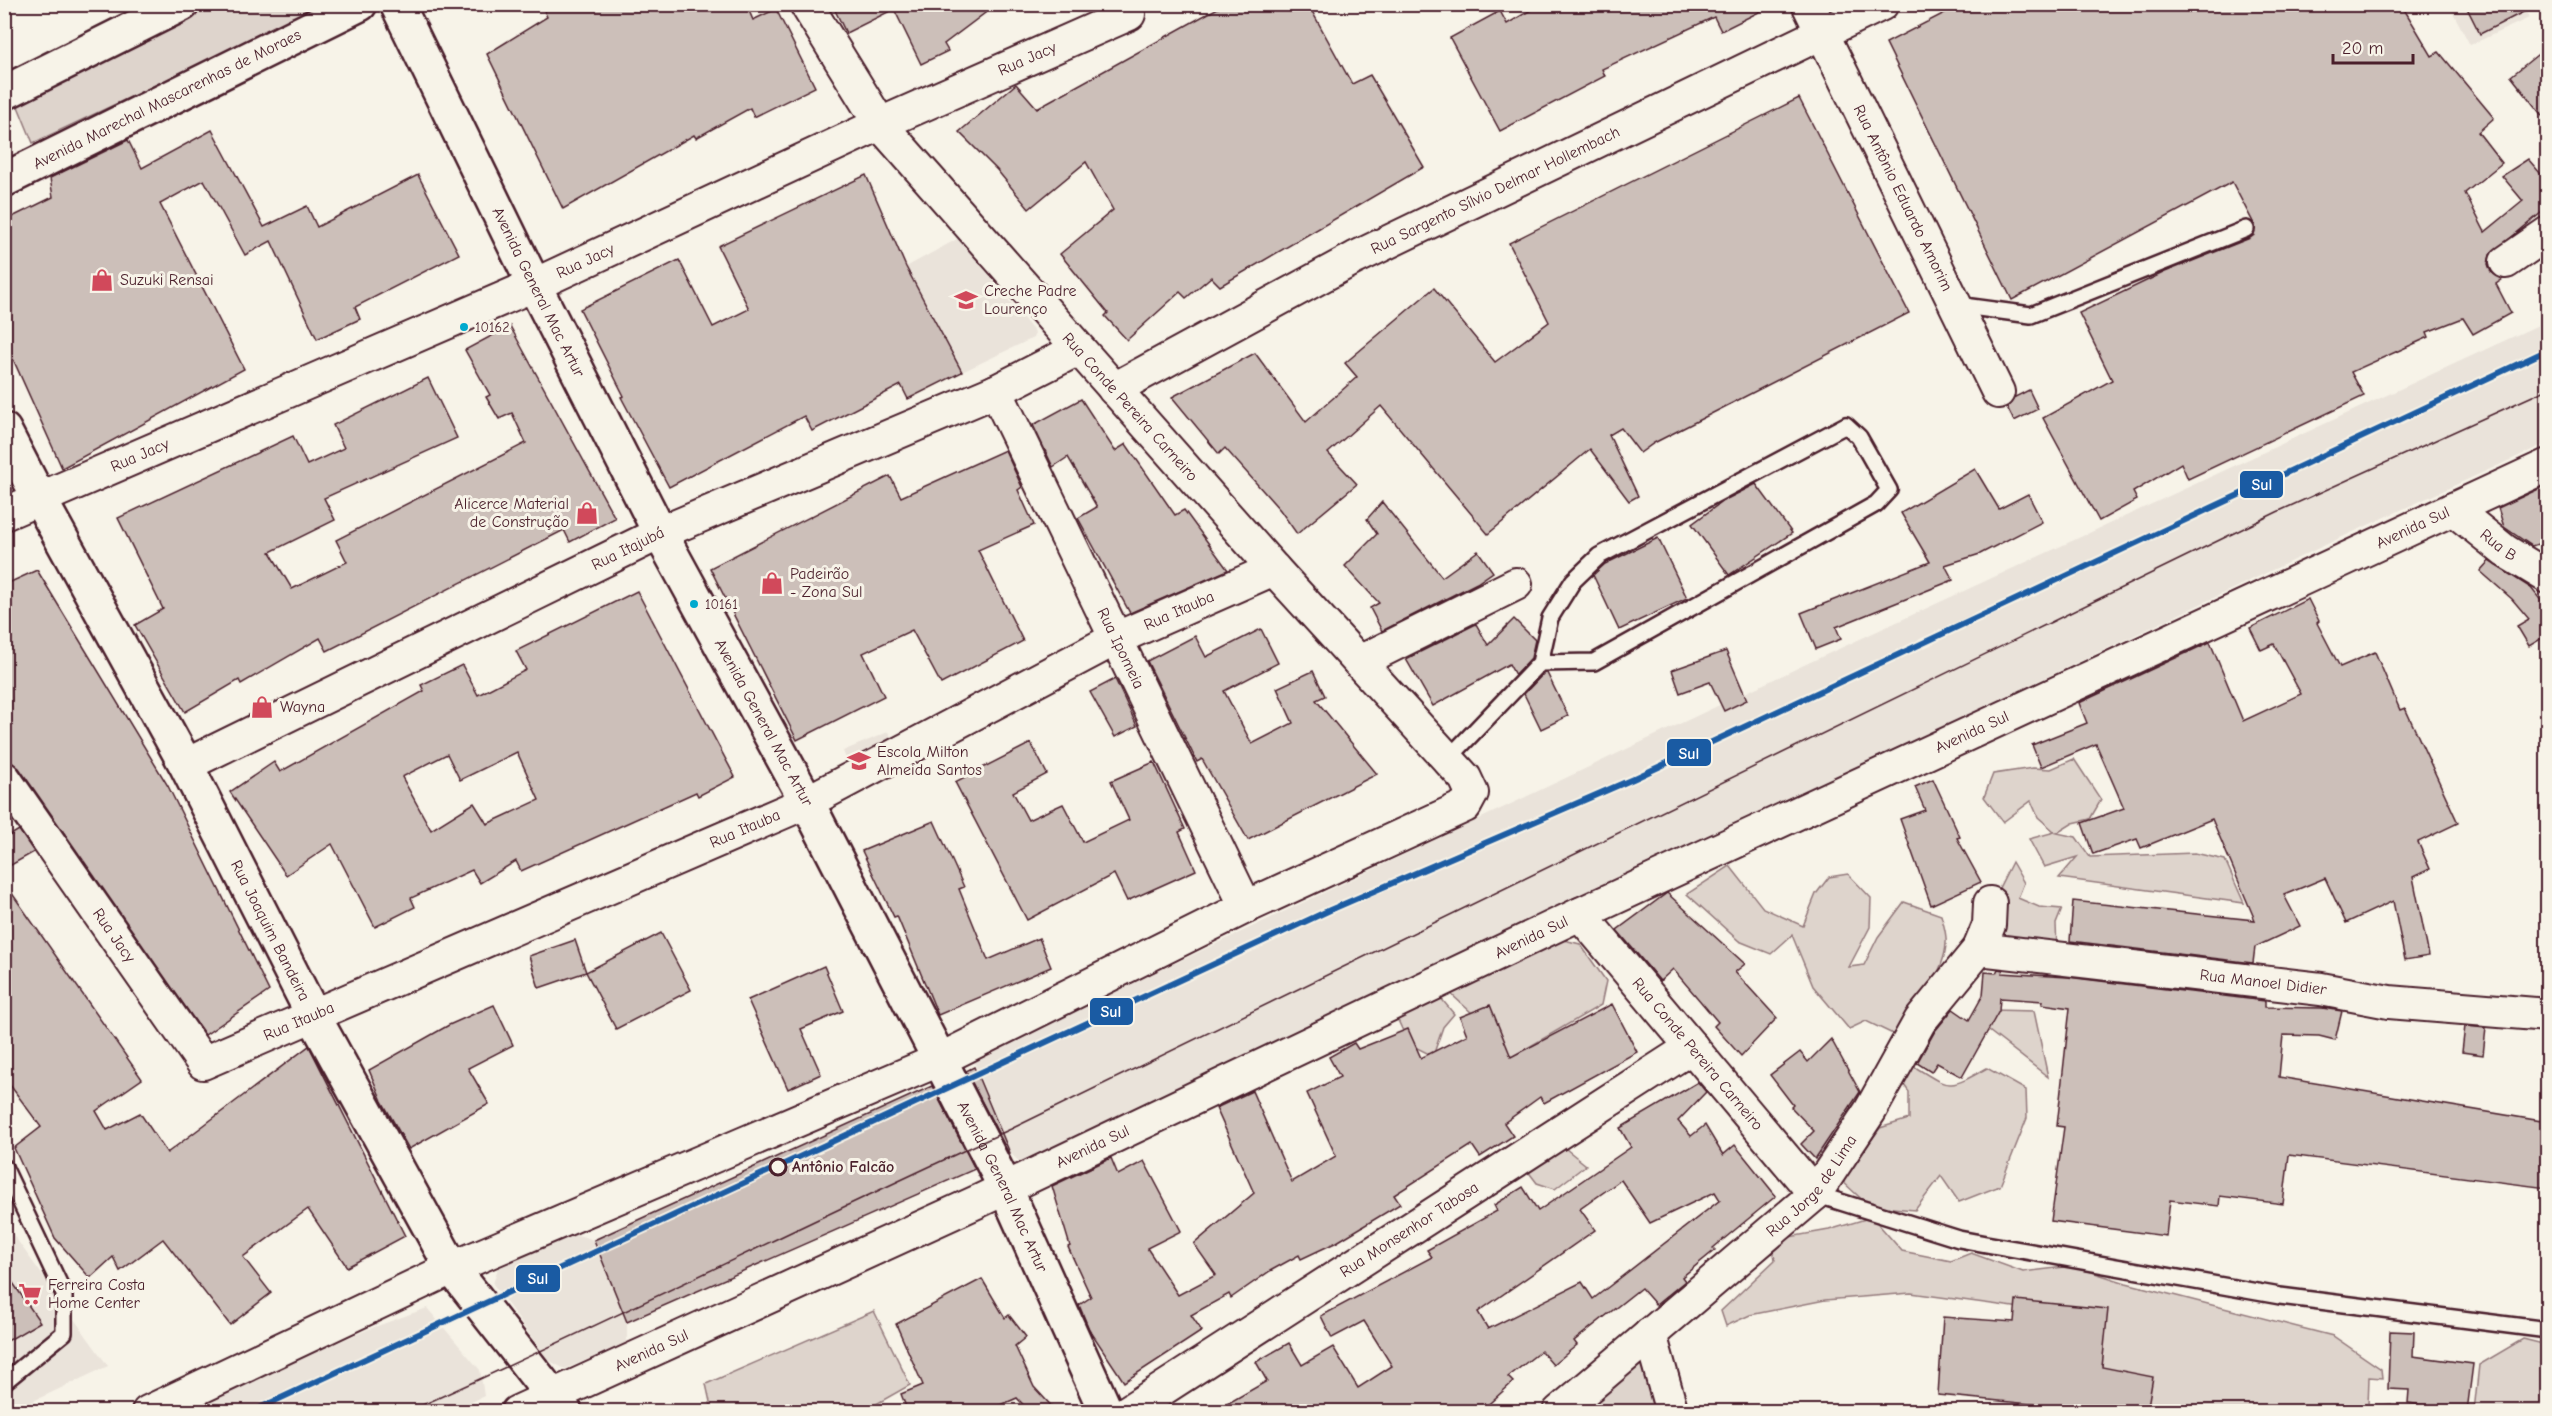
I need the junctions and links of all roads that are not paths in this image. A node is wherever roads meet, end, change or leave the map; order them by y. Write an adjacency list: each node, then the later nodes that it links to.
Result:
1 (182, 4): 9 (main road)
2 (360, 4): 11 (main road, Avenida Marechal Mascarenhas de Moraes)
3 (397, 4): 15 (main road, Avenida General Mac Artur)
4 (806, 4): 10 (street, Rua Conde Pereira Carneiro)
5 (1808, 4): 8 (street, Rua Antônio Eduardo Amorim)
6 (1882, 4): 8 (street, Rua Sargento Sílvio Delmar Hollembach)
7 (1129, 14): 10 (street, Rua Jacy)
8 (1823, 33): 16 (street, Rua Antônio Eduardo Amorim); 18 (street, Rua Sargento Sílvio Delmar Hollembach)
9 (4, 93)
10 (880, 124): 15 (street, Rua Jacy); 17 (street, Rua Conde Pereira Carneiro)
11 (4, 180)
12 (2246, 229): 16 (lane)
13 (2547, 234): 14 (street)
14 (2506, 262)
15 (534, 285): 23 (street, Rua Jacy); 26 (main road, Avenida General Mac Artur)
16 (1956, 305): 20 (street, Rua Antônio Eduardo Amorim)
17 (1078, 349): 18 (street, Rua Conde Pereira Carneiro); 19 (street, Rua Itajubá)
18 (1114, 389): 27 (street, Rua Conde Pereira Carneiro)
19 (996, 391): 26 (street, Rua Itajubá); 30 (street, Rua Ipomeia)
20 (1998, 392)
21 (4, 430): 23 (main road, Rua Joaquim Bandeira)
22 (2547, 465): 24 (street, Avenida Sul)
23 (39, 498): 25 (street, Rua Jacy); 34 (main road, Rua Joaquim Bandeira)
24 (2453, 509): 28 (street, Rua B); 39 (street, Avenida Sul)
25 (4, 514)
26 (660, 533): 34 (street, Rua Itajubá); 36 (main road, Avenida General Mac Artur)
27 (1274, 569): 30 (street, Rua Itauba); 31 (street, Rua Conde Pereira Carneiro)
28 (2547, 577)
29 (1516, 584): 31 (street)
30 (1115, 639): 36 (street, Rua Itauba); 38 (street, Rua Ipomeia)
31 (1359, 662): 33 (street, Rua Conde Pereira Carneiro)
32 (1540, 663): 32 (lane); 33 (lane)
33 (1448, 759): 38 (street, Rua Conde Pereira Carneiro)
34 (186, 765): 42 (main road, Rua Joaquim Bandeira)
35 (4, 778): 45 (street, Rua Jacy)
36 (807, 802): 42 (street, Rua Itauba); 44 (main road, Avenida General Mac Artur)
37 (1990, 903): 40 (street, Rua Jorge de Lima)
38 (1246, 907): 44 (street)
39 (1580, 914): 43 (street, Rua Conde Pereira Carneiro); 47 (street, Avenida Sul)
40 (1979, 949): 41 (street, Rua Manoel Didier); 48 (street, Rua Jorge de Lima)
41 (2547, 1015)
42 (314, 1017): 45 (street, Rua Itauba); 49 (main road, Rua Joaquim Bandeira)
43 (1692, 1047): 48 (street, Rua Conde Pereira Carneiro); 57 (street, Rua Monsenhor Tabosa)
44 (939, 1060): 47 (main road, Avenida General Mac Artur); 49 (street)
45 (203, 1063)
46 (4, 1167): 52 (lane)
47 (1005, 1187): 53 (street, Avenida Sul); 56 (main road, Avenida General Mac Artur)
48 (1815, 1194): 50 (lane); 51 (street, Rua Jorge de Lima)
49 (452, 1268): 53 (main road, Rua Joaquim Bandeira); 54 (street)
50 (2547, 1330)
51 (1650, 1334): 58 (street, Rua Jorge de Lima); 59 (street)
52 (4, 1382)
53 (558, 1404): 55 (street, Avenida Sul)
54 (148, 1412)
55 (517, 1412)
56 (1106, 1412)
57 (1127, 1412)
58 (1559, 1412)
59 (1672, 1412)

